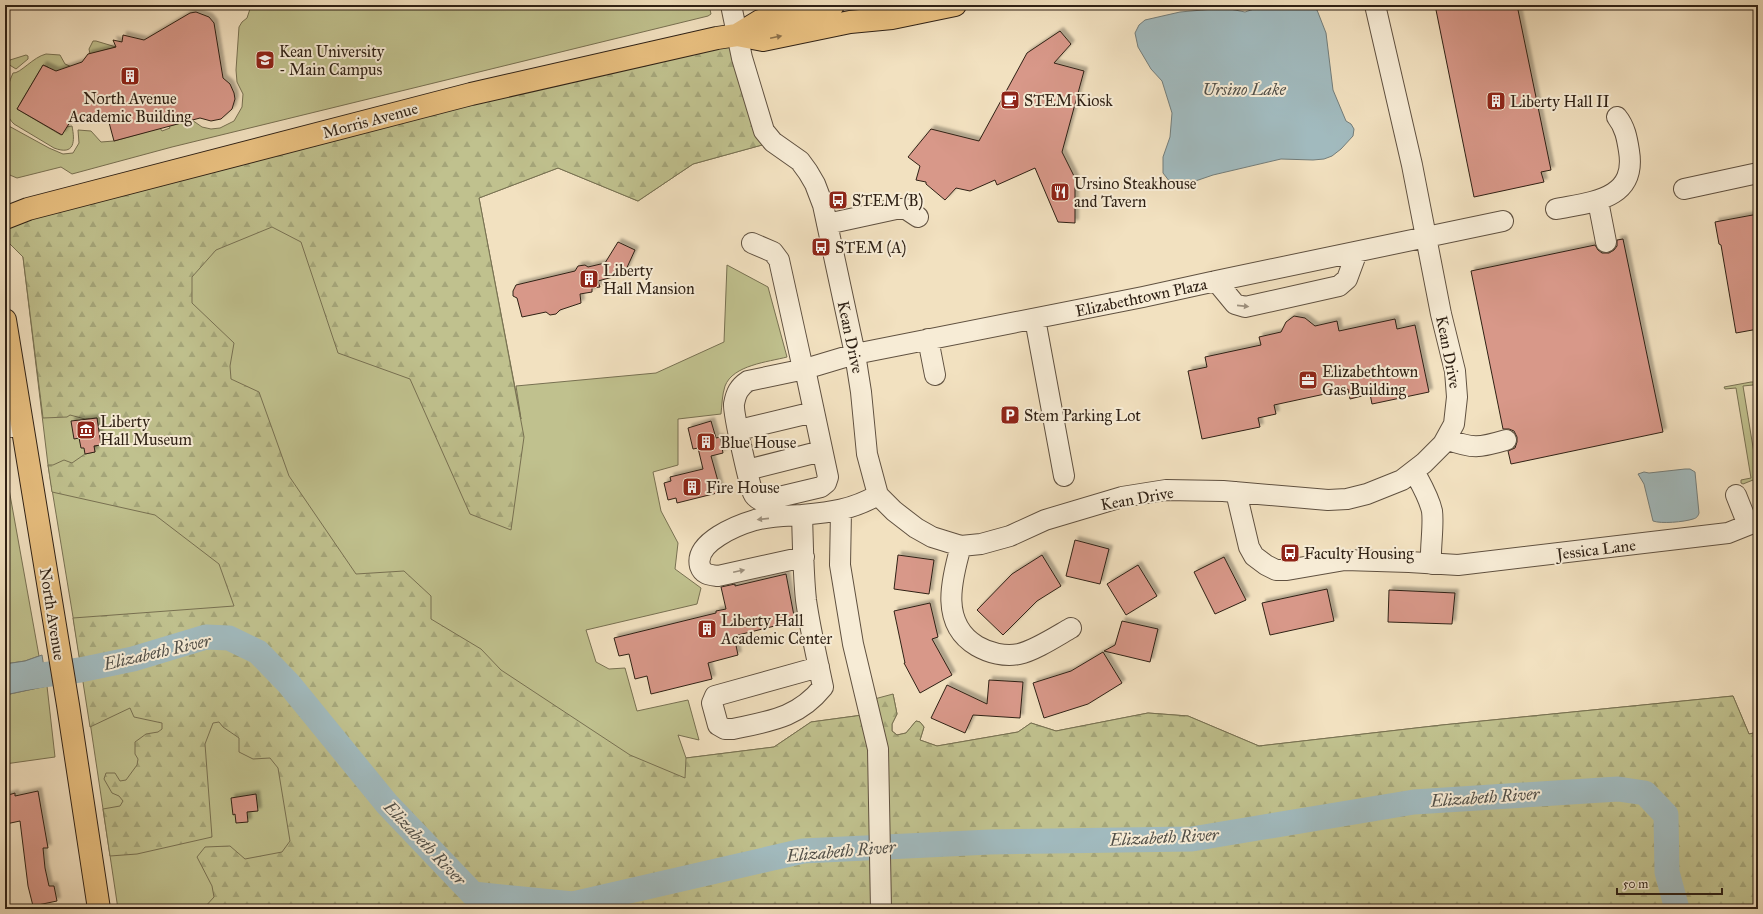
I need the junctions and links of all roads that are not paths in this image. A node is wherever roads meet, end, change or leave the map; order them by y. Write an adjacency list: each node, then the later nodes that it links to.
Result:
1 (731, 5): 5 (street, Kean Drive)
2 (833, 5): 5 (main road, Morris Avenue)
3 (955, 5): 5 (main road, Morris Avenue, one-way to 3)
4 (1375, 5): 15 (street, Kean Drive)
5 (737, 35): 12 (main road, Morris Avenue); 14 (street, Kean Drive)
6 (1617, 117): 9 (street)
7 (1758, 173): 8 (street)
8 (1684, 189)
9 (1598, 201): 10 (street); 16 (street)
10 (1556, 209)
11 (918, 217): 14 (street)
12 (5, 218)
13 (1503, 221): 15 (street, Elizabethtown Plaza)
14 (826, 224): 23 (street, Kean Drive)
15 (1426, 237): 18 (street, Elizabethtown Plaza); 29 (street, Kean Drive)
16 (1606, 242)
17 (752, 243): 24 (street)
18 (1356, 252): 19 (street, Elizabethtown Plaza); 19 (street, one-way to 18)
19 (1216, 281): 20 (street, Elizabethtown Plaza)
20 (1035, 319): 22 (street, Elizabethtown Plaza); 34 (street)
21 (5, 320): 27 (main road, North Avenue)
22 (928, 339): 23 (street, Elizabethtown Plaza); 25 (street)
23 (855, 354): 24 (street, Elizabethtown Plaza); 37 (street, Kean Drive)
24 (804, 369): 26 (street); 28 (street, Elizabethtown Plaza)
25 (935, 375)
26 (814, 412): 28 (street); 31 (street)
27 (13, 420): 47 (main road, North Avenue)
28 (739, 430): 32 (street)
29 (1446, 439): 30 (street); 33 (street, Kean Drive)
30 (1506, 440)
31 (822, 451): 32 (street); 32 (street)
32 (747, 470)
33 (1414, 471): 35 (street, Kean Drive); 43 (street)
34 (1064, 476)
35 (1236, 492): 41 (street, Kean Drive); 43 (street, Jessica Lane)
36 (1736, 494): 40 (street)
37 (878, 495): 38 (street); 41 (street, Kean Drive)
38 (841, 511): 39 (street); 46 (street)
39 (802, 515): 42 (street); 42 (street, one-way to 42)
40 (1753, 523): 43 (street, Jessica Lane)
41 (961, 546): 44 (street)
42 (804, 557): 45 (street)
43 (1431, 564)
44 (1071, 628)
45 (819, 666): 45 (street)
46 (881, 908)
47 (98, 909)

